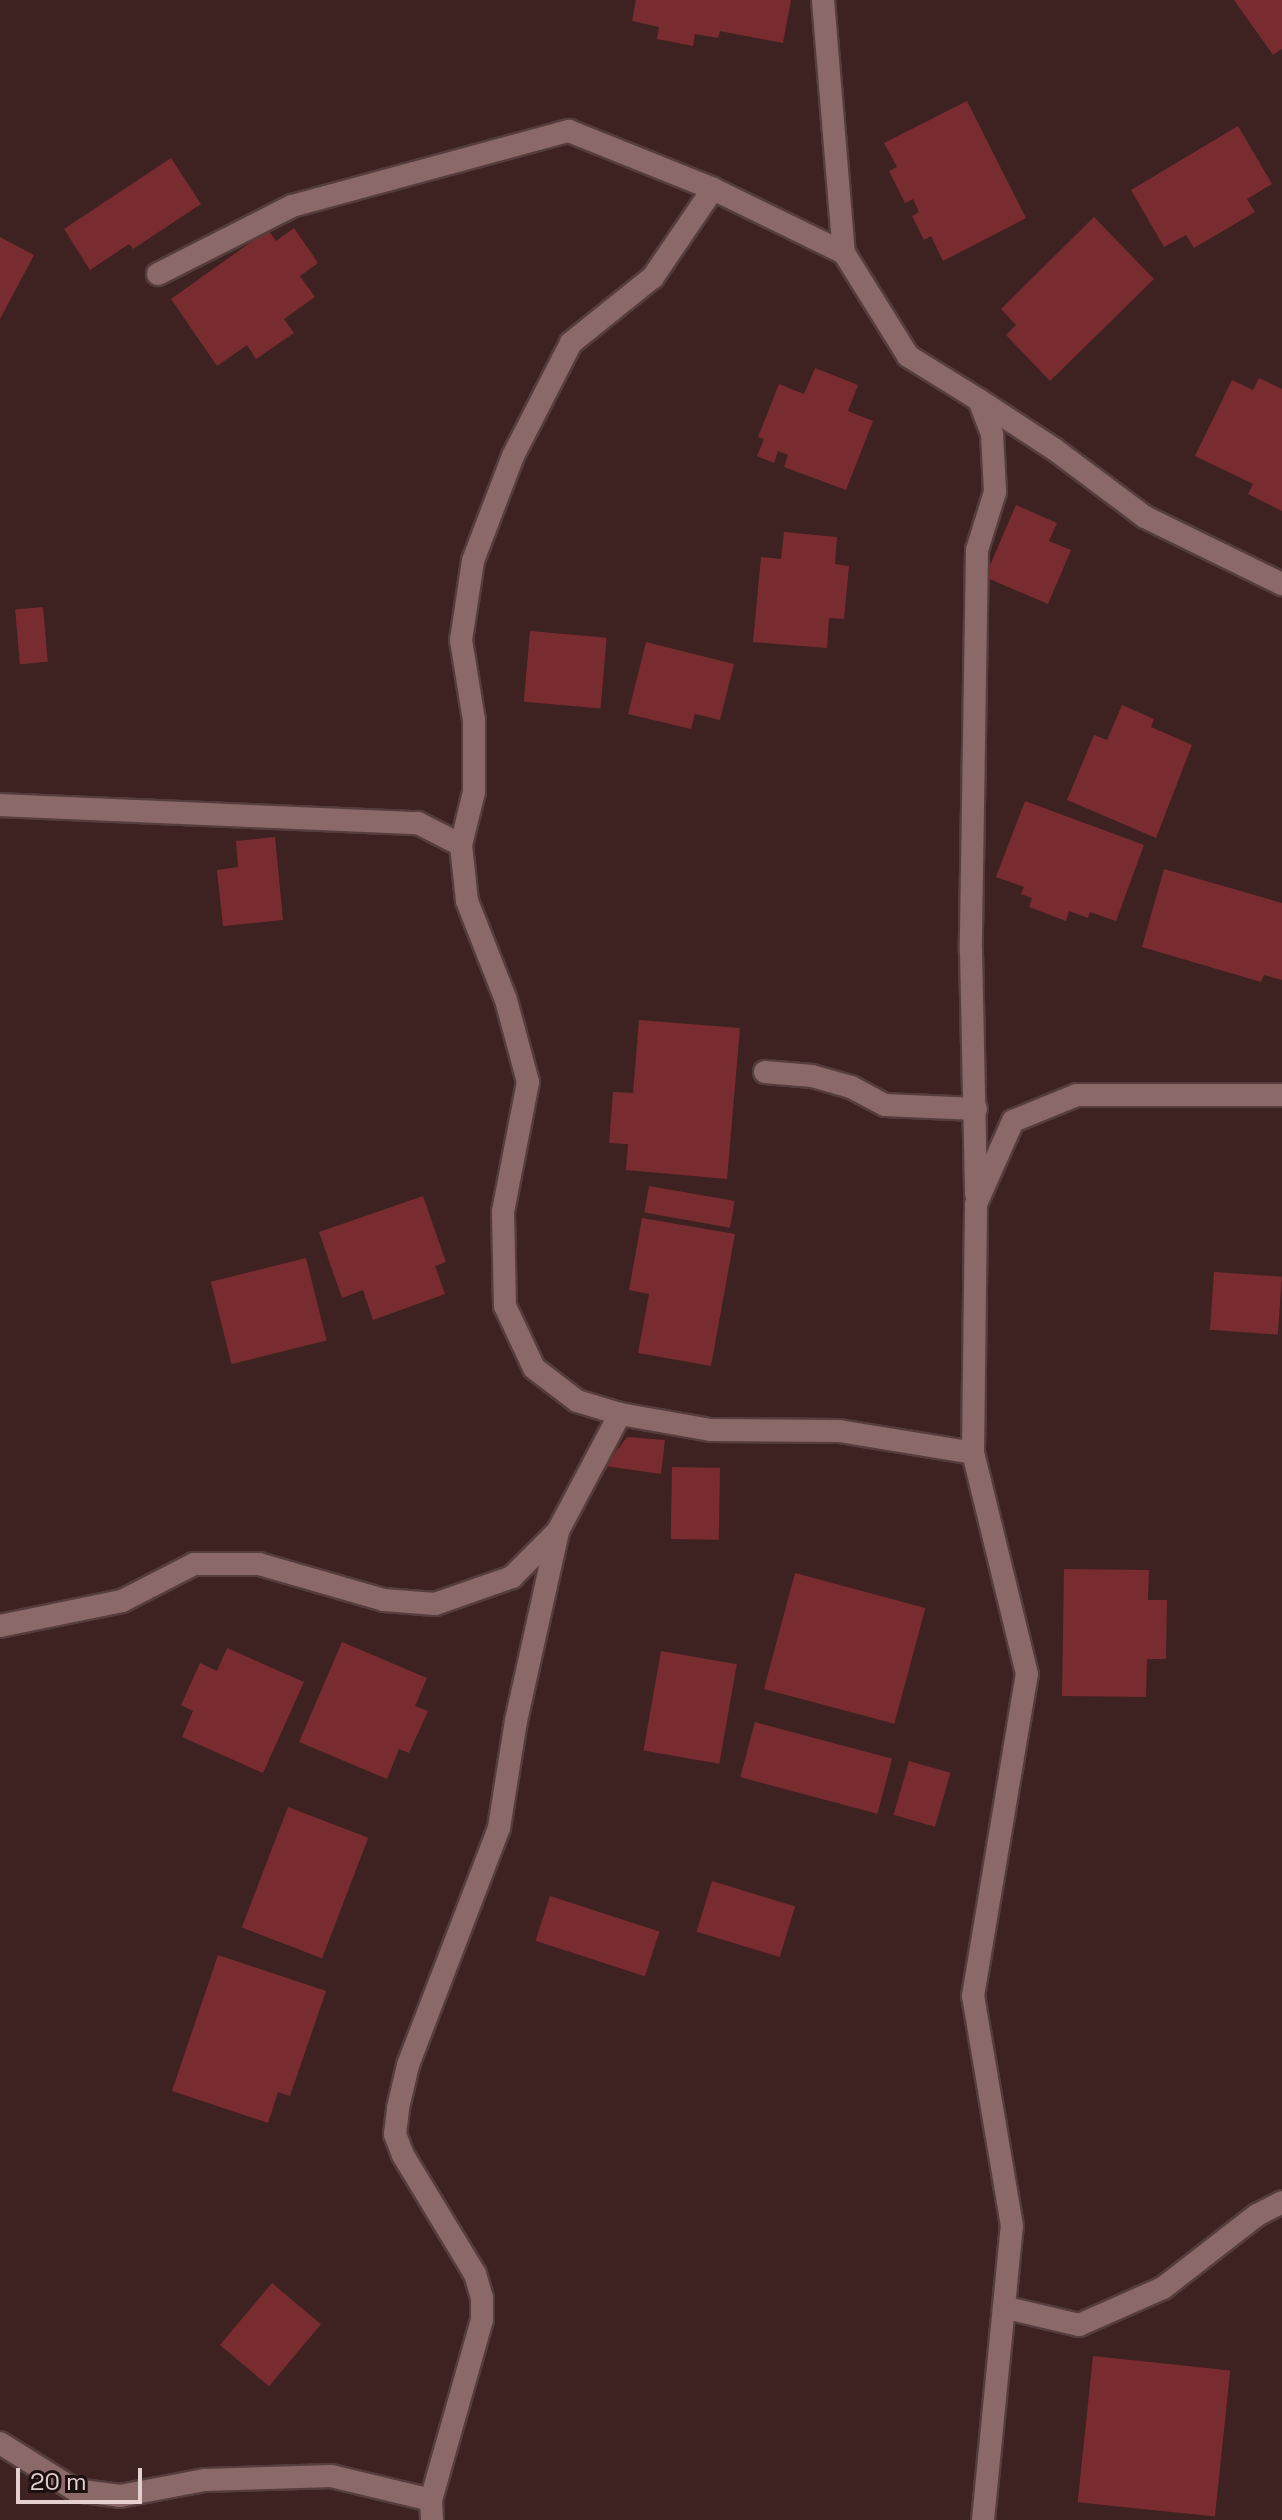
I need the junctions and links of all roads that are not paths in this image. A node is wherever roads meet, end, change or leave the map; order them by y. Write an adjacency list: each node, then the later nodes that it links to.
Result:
1 (823, 0): 3 (street)
2 (713, 189): 3 (street); 4 (street); 8 (street)
3 (844, 253): 5 (street)
4 (158, 274)
5 (979, 400): 6 (street); 11 (street)
6 (1282, 584)
7 (0, 805): 8 (street)
8 (461, 845): 13 (street)
9 (765, 1072): 11 (street)
10 (1282, 1095): 12 (street)
11 (976, 1109): 12 (street)
12 (976, 1204): 14 (street)
13 (620, 1414): 14 (street); 15 (street)
14 (973, 1453): 18 (street)
15 (558, 1531): 16 (street); 20 (street)
16 (0, 1626)
17 (1282, 2202): 18 (street)
18 (1007, 2308): 21 (street)
19 (0, 2443): 20 (street)
20 (431, 2510)
21 (983, 2520)

